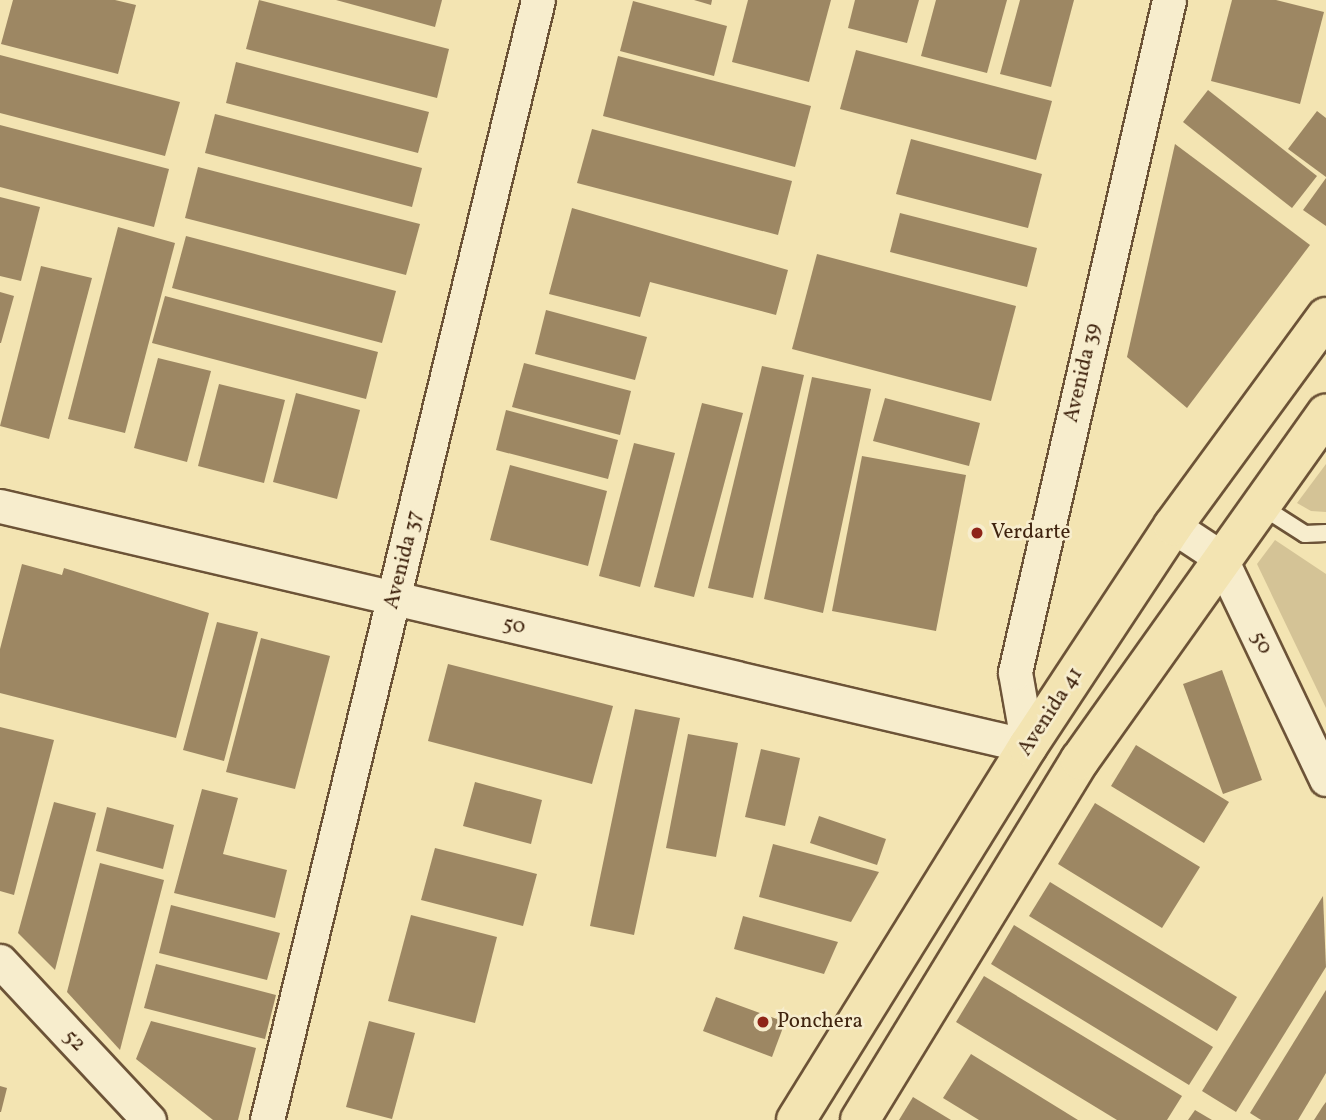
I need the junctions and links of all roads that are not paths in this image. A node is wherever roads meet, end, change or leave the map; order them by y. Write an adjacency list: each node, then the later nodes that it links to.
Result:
1 (538, 0): 10 (street, Avenida 37)
2 (1168, 0): 11 (street, Avenida 39)
3 (1326, 317): 7 (main road, Avenida 41)
4 (1326, 414): 5 (main road)
5 (1259, 505): 8 (lane); 9 (main road)
6 (0, 506): 10 (street, 50)
7 (1173, 526): 9 (street); 11 (main road, Avenida 41)
8 (1326, 533)
9 (1220, 558): 12 (street, 50); 17 (main road)
10 (395, 598): 11 (street, 50); 15 (street, Avenida 37)
11 (1028, 746): 16 (main road, Avenida 41)
12 (1326, 779)
13 (0, 961): 14 (street, 52)
14 (149, 1120)
15 (267, 1120)
16 (796, 1120)
17 (860, 1120)

